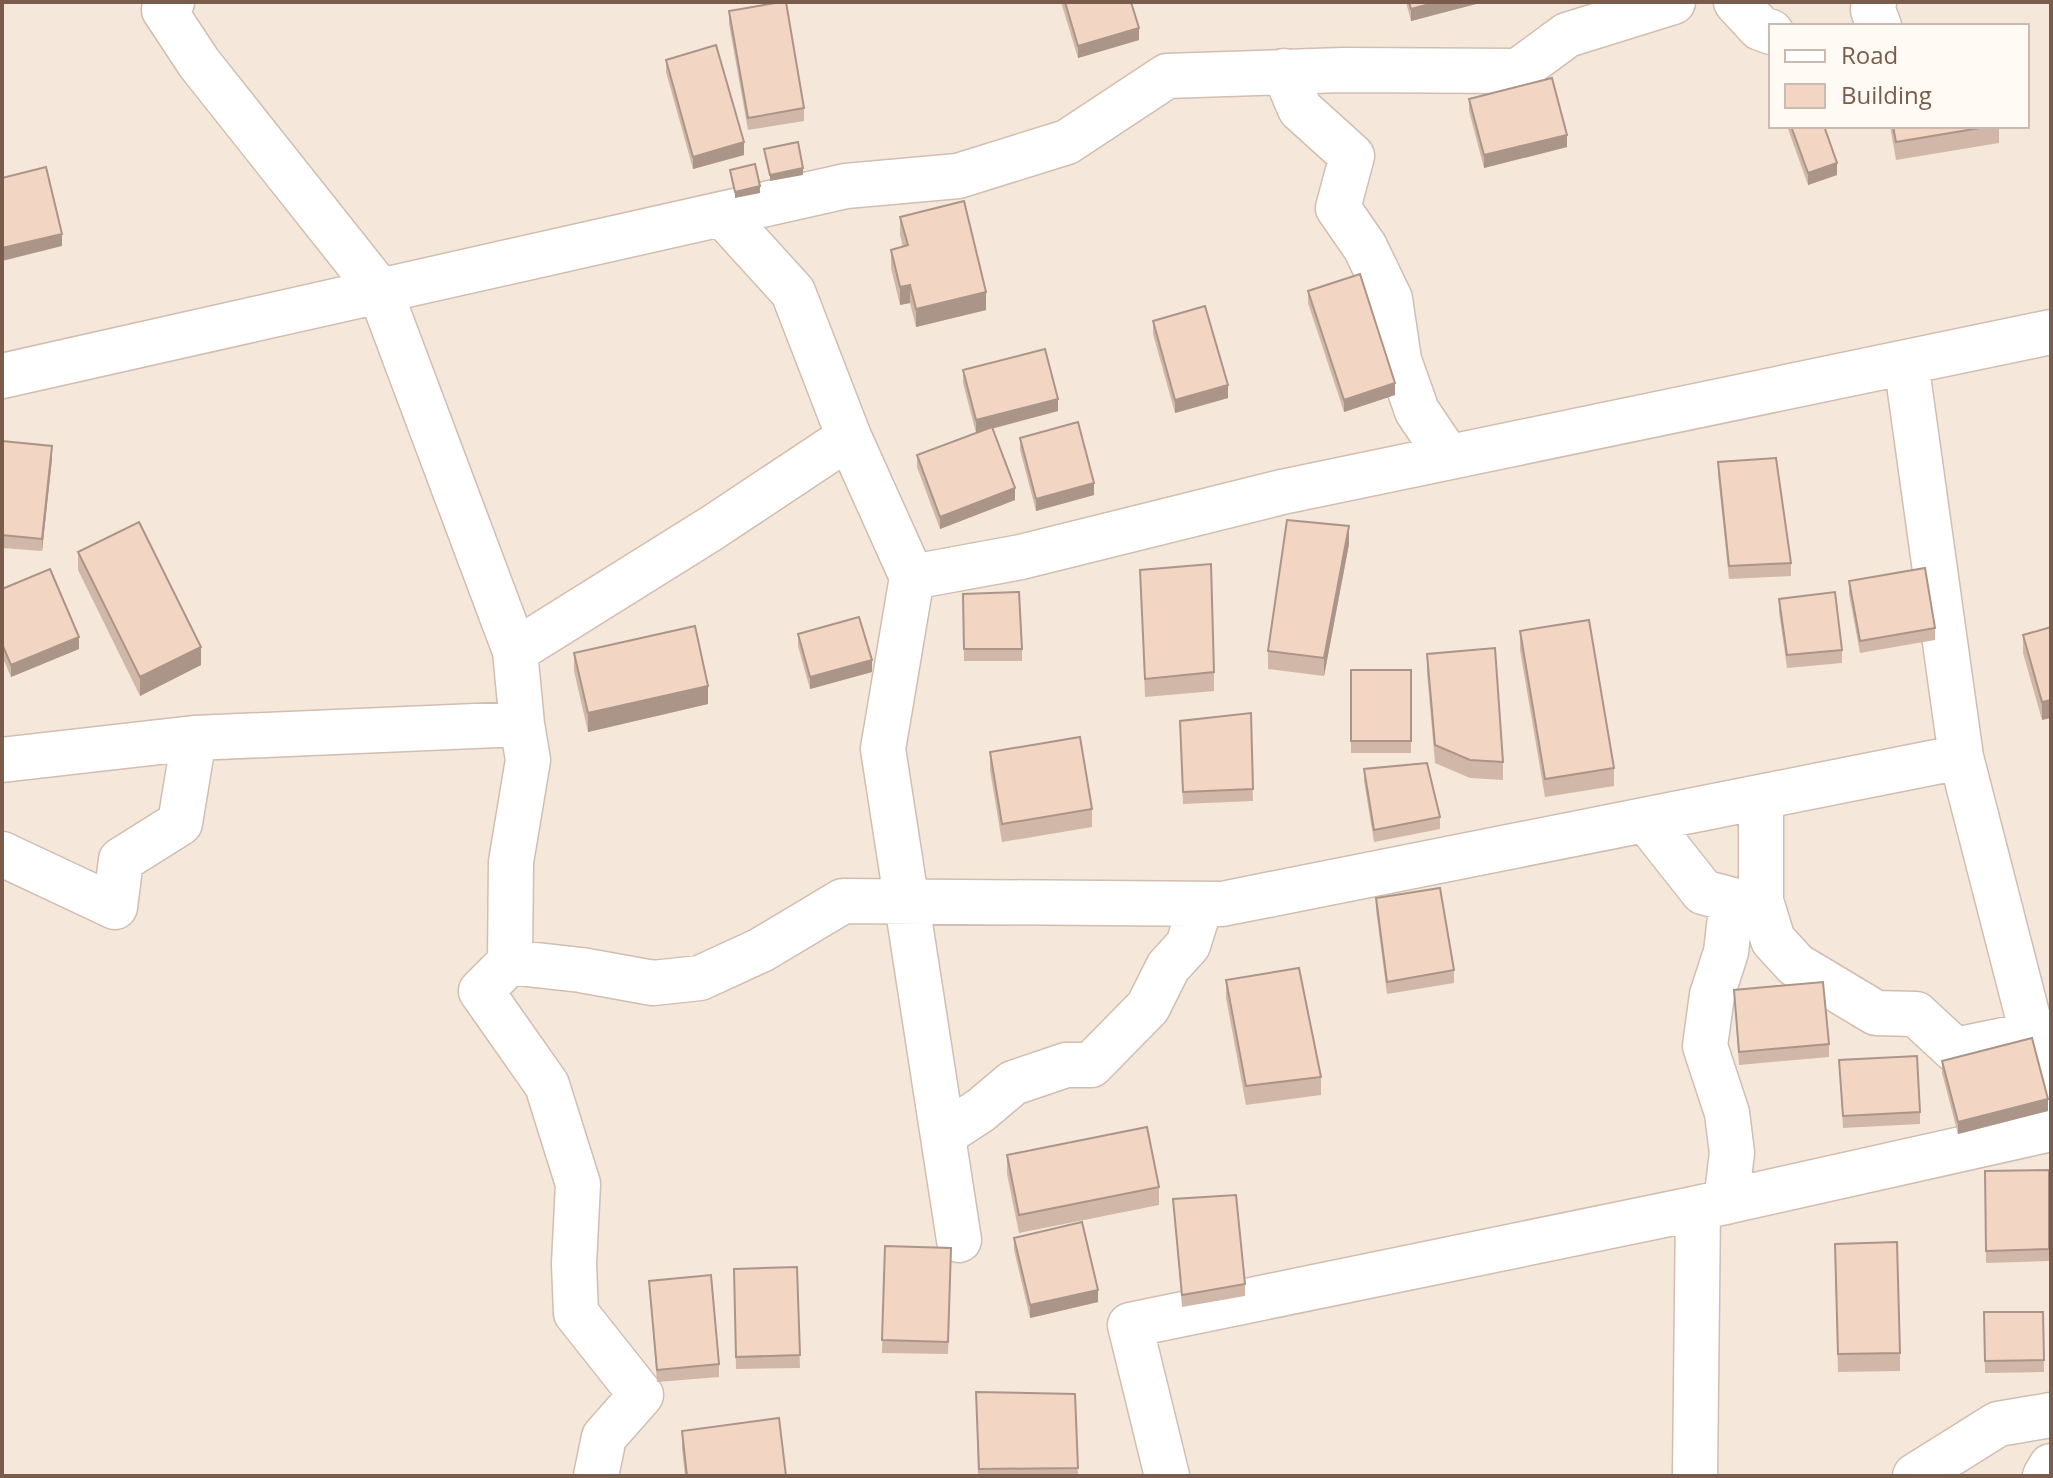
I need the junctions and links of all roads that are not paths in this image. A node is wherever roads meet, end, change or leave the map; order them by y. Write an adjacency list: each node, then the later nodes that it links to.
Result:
1 (1673, 2): 7 (street)
2 (1736, 2): 6 (street)
3 (1874, 2): 5 (street)
4 (166, 5): 9 (street)
5 (1878, 24)
6 (1769, 31)
7 (1284, 71): 8 (street); 14 (street)
8 (722, 214): 9 (street); 13 (street)
9 (380, 291): 12 (street); 16 (street)
10 (2051, 332): 11 (street)
11 (1906, 362): 14 (street); 19 (street)
12 (2, 376)
13 (849, 437): 15 (street); 16 (street)
14 (1448, 457): 15 (street)
15 (912, 577): 24 (street)
16 (515, 651): 17 (street)
17 (522, 724): 18 (street); 27 (street)
18 (194, 738): 20 (street); 23 (street)
19 (1961, 757): 21 (street); 28 (street)
20 (2, 760)
21 (1761, 797): 22 (street); 25 (street)
22 (1646, 820): 25 (street); 26 (street)
23 (2, 854)
24 (908, 901): 26 (street); 27 (street); 31 (street)
25 (1746, 901): 28 (street); 32 (street)
26 (1201, 904): 31 (street)
27 (510, 962): 36 (street)
28 (2036, 1009): 29 (street)
29 (2051, 1107)
30 (2051, 1129): 32 (street)
31 (943, 1135): 33 (street)
32 (1712, 1205): 37 (street); 38 (street)
33 (959, 1240)
34 (2051, 1415): 39 (street)
35 (2051, 1466): 40 (street)
36 (596, 1476)
37 (1167, 1476)
38 (1695, 1476)
39 (1915, 1476)
40 (2045, 1476)

